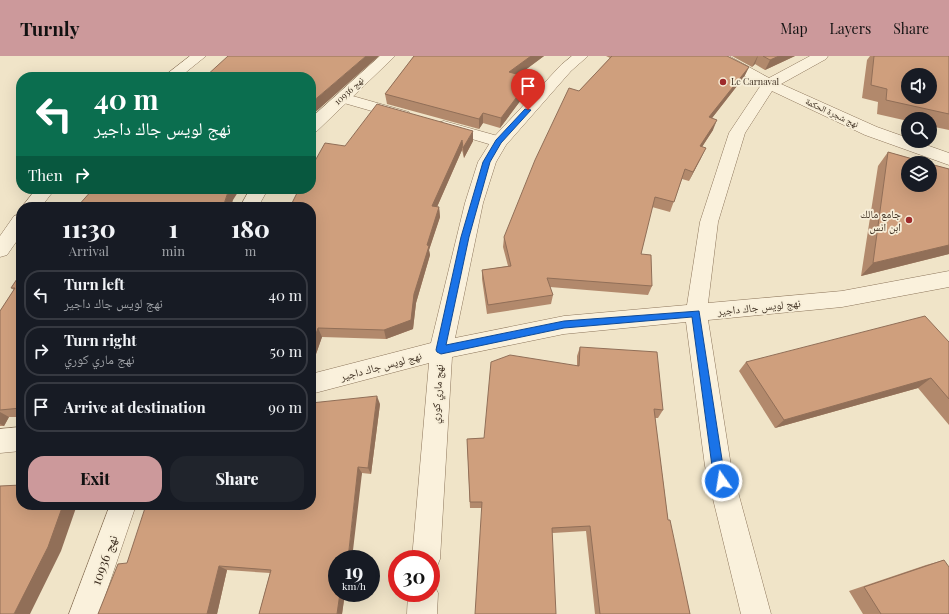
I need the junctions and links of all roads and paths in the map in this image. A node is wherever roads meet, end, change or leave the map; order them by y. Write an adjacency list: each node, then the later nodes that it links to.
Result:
1 (199, 56): 6 (street)
2 (388, 56): 8 (street, نهج 10936)
3 (581, 56): 10 (street, نهج ماري كوري)
4 (719, 56): 7 (street, نهج شجرة الحكمة)
5 (821, 56): 7 (street)
6 (177, 72)
7 (769, 84): 11 (street, نهج شجرة الحكمة); 17 (street)
8 (342, 98): 9 (street, نهج 10936); 10 (street)
9 (316, 122)
10 (499, 142): 18 (street, نهج ماري كوري)
11 (949, 159)
12 (42, 194): 13 (street)
13 (35, 202)
14 (16, 228): 15 (street)
15 (0, 250)
16 (949, 279): 17 (street, نهج لويس جاك داجير)
17 (696, 314): 18 (street, نهج لويس جاك داجير); 27 (street)
18 (441, 350): 19 (street, نهج لويس جاك داجير); 23 (street, نهج ماري كوري)
19 (316, 383)
20 (16, 439): 21 (street)
21 (0, 441)
22 (121, 510): 25 (street, نهج 10936)
23 (427, 550)
24 (423, 602): 26 (street)
25 (84, 614)
26 (422, 614)
27 (756, 614)

